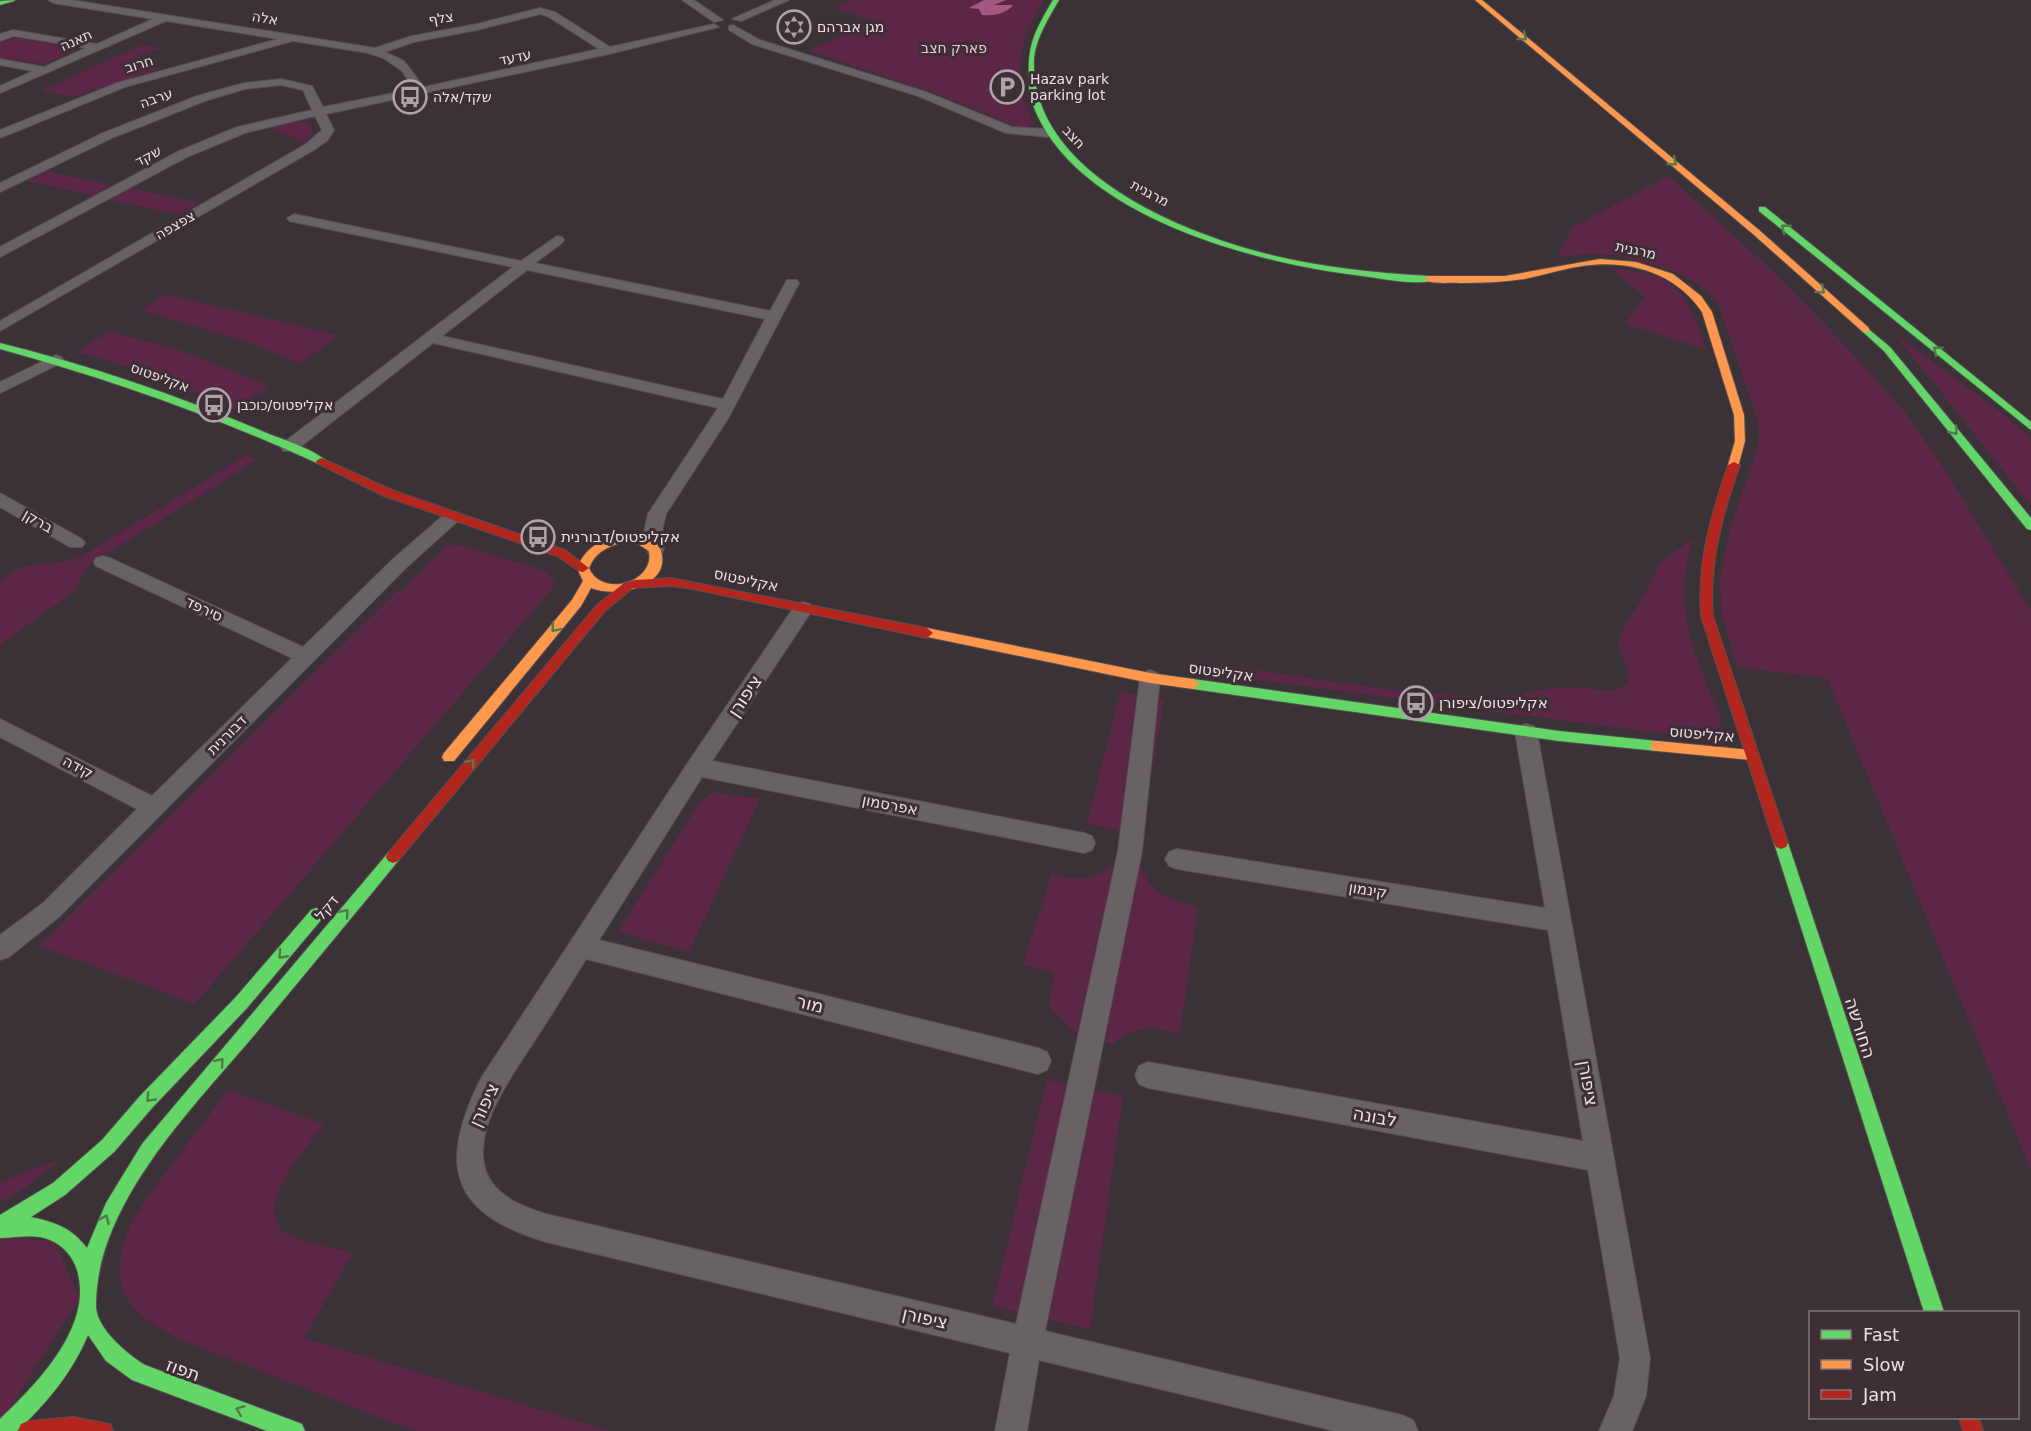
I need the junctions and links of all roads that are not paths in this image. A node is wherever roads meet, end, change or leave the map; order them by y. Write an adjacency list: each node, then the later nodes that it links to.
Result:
1 (12, 0): 7 (main road)
2 (53, 0): 8 (street, אלה)
3 (687, 0): 9 (street)
4 (784, 0): 10 (street)
5 (1056, 0): 21 (main road, חצב)
6 (1478, 0): 45 (main road, one-way to 45)
7 (1, 2)
8 (164, 18): 12 (street, אלה); 13 (street, תאנה)
9 (716, 23): 10 (street); 14 (street, עדעד)
10 (735, 23): 21 (street)
11 (0, 38): 13 (street)
12 (292, 38): 15 (street, אלה); 22 (street, חרוב)
13 (98, 47): 17 (street, תאנה)
14 (609, 51): 15 (street, צלף); 19 (street, עדעד)
15 (374, 52): 19 (street, אלה)
16 (0, 62): 17 (street)
17 (44, 70): 18 (street, תאנה)
18 (0, 90)
19 (421, 92): 20 (street, עדעד)
20 (320, 111): 24 (street, ערבה); 30 (street, שקד); 34 (street, צפצפה)
21 (1048, 133): 25 (main road, חצב)
22 (0, 134)
23 (0, 170): 24 (street)
24 (25, 175): 26 (street, ערבה)
25 (1102, 184): 60 (main road, מרגנית)
26 (0, 188)
27 (1752, 201): 40 (main road, one-way to 27)
28 (294, 218): 31 (street)
29 (557, 240): 31 (street)
30 (0, 253)
31 (524, 265): 33 (street); 35 (street)
32 (792, 283): 33 (street)
33 (775, 317): 39 (street)
34 (0, 327)
35 (430, 338): 39 (street); 41 (street)
36 (0, 346): 37 (main road, אקליפטוס)
37 (56, 360): 38 (street); 41 (main road, אקליפטוס)
38 (0, 388)
39 (728, 405): 43 (street)
40 (2031, 427)
41 (289, 447): 44 (main road, אקליפטוס)
42 (0, 499): 47 (street, ברקן)
43 (661, 507): 46 (street); 50 (street)
44 (452, 517): 48 (main road, אקליפטוס); 56 (street, דבורנית)
45 (2031, 526)
46 (621, 539): 49 (main road); 50 (main road)
47 (76, 543)
48 (538, 544): 49 (main road, אקליפטוס); 52 (main road, אקליפטוס)
49 (600, 546): 52 (main road)
50 (657, 556): 53 (main road); 54 (main road, אקליפטוס)
51 (103, 562): 56 (street, סירפד)
52 (586, 575): 53 (main road); 61 (main road, one-way to 61)
53 (631, 585): 54 (main road, אקליפטוס); 74 (main road, דקל, one-way to 53)
54 (693, 585): 55 (main road, אקליפטוס)
55 (803, 609): 57 (main road, אקליפטוס); 62 (street, ציפורן)
56 (305, 656): 63 (street, דבורנית)
57 (1150, 678): 59 (main road, אקליפטוס); 77 (street)
58 (0, 727): 63 (street, קידה)
59 (1526, 732): 60 (main road, אקליפטוס); 67 (street, ציפורן)
60 (1751, 755): 76 (main road, החורשה)
61 (443, 765)
62 (697, 767): 64 (street, אפרסמון); 68 (street, ציפורן)
63 (155, 808): 69 (street, דבורנית)
64 (1084, 843)
65 (1177, 859): 67 (street, קינמון)
66 (323, 907): 73 (main road, דקל, one-way to 73)
67 (1559, 921): 72 (street, ציפורן)
68 (581, 947): 70 (street, מור); 77 (street, ציפורן)
69 (0, 949)
70 (1038, 1060)
71 (1148, 1075): 72 (street, לבונה)
72 (1601, 1158): 84 (street, ציפורן)
73 (0, 1227): 74 (main road)
74 (89, 1275): 75 (main road)
75 (87, 1310): 78 (main road); 81 (main road, תפוז, one-way to 75)
76 (1934, 1311)
77 (1027, 1342): 82 (street); 83 (street, ציפורן)
78 (2, 1431)
79 (28, 1431): 80 (main road)
80 (103, 1431)
81 (295, 1431)
82 (1011, 1431)
83 (1402, 1431)
84 (1615, 1431)

